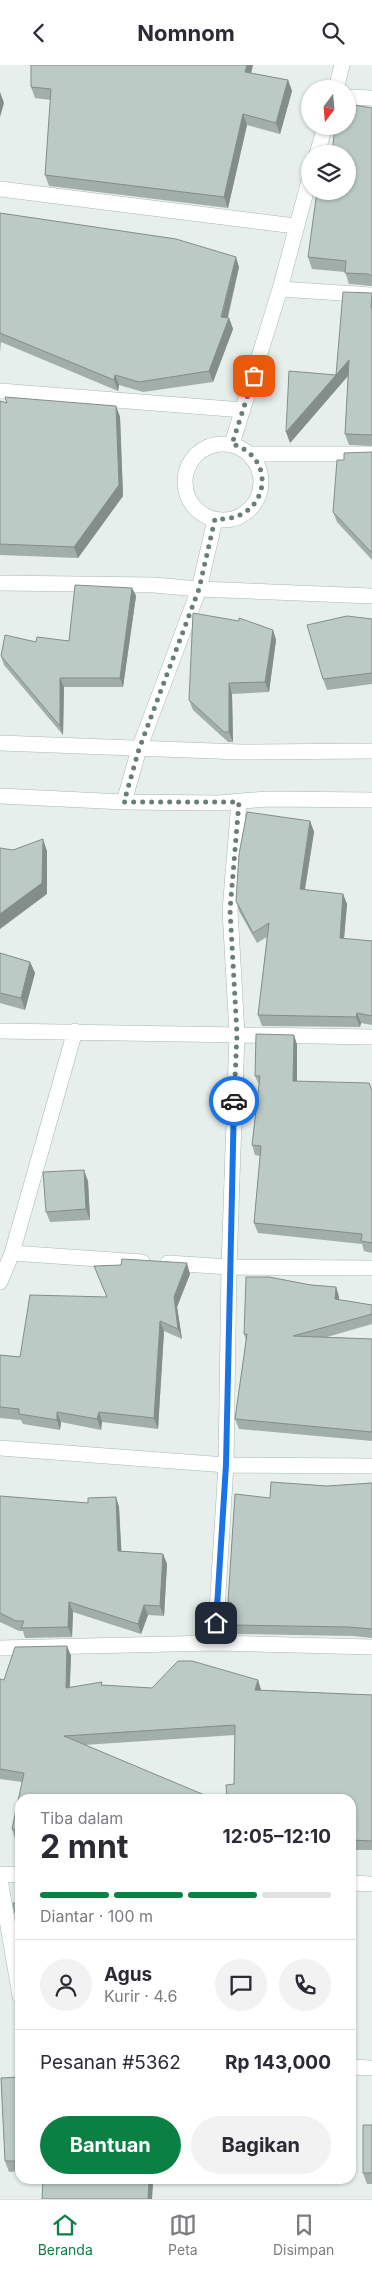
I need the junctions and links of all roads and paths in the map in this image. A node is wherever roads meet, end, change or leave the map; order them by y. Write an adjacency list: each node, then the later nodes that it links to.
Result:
1 (342, 65): 2 (street)
2 (338, 80)
3 (356, 97): 4 (street)
4 (372, 98)
5 (0, 189): 7 (street)
6 (303, 200): 7 (street)
7 (295, 226): 8 (street)
8 (280, 289): 9 (street); 11 (street)
9 (372, 295)
10 (0, 391): 11 (street)
11 (243, 411): 12 (street)
12 (232, 444): 13 (street); 15 (street)
13 (250, 454): 14 (street); 15 (street)
14 (372, 454)
15 (215, 519): 17 (street)
16 (0, 583): 17 (street)
17 (199, 589): 18 (street); 20 (street)
18 (372, 596)
19 (0, 743): 20 (street)
20 (139, 749): 21 (street); 24 (street)
21 (372, 751)
22 (0, 796): 24 (street)
23 (372, 800): 25 (street)
24 (124, 802): 25 (street)
25 (239, 802): 28 (street)
26 (0, 1031): 27 (street)
27 (75, 1031): 28 (street); 30 (street)
28 (237, 1034): 29 (street); 31 (street)
29 (372, 1037)
30 (12, 1253): 31 (street); 33 (street)
31 (229, 1267): 32 (street); 35 (street)
32 (372, 1267)
33 (0, 1282)
34 (0, 1448): 35 (street)
35 (226, 1465): 36 (street); 37 (street)
36 (372, 1466)
37 (215, 1643): 38 (street); 39 (street)
38 (372, 1647)
39 (0, 1648)
40 (0, 1874): 41 (street)
41 (15, 1875)
42 (0, 1879): 45 (street)
43 (356, 1883): 44 (street)
44 (372, 1884)
45 (15, 1967)
46 (356, 2067): 47 (street)
47 (372, 2068)

